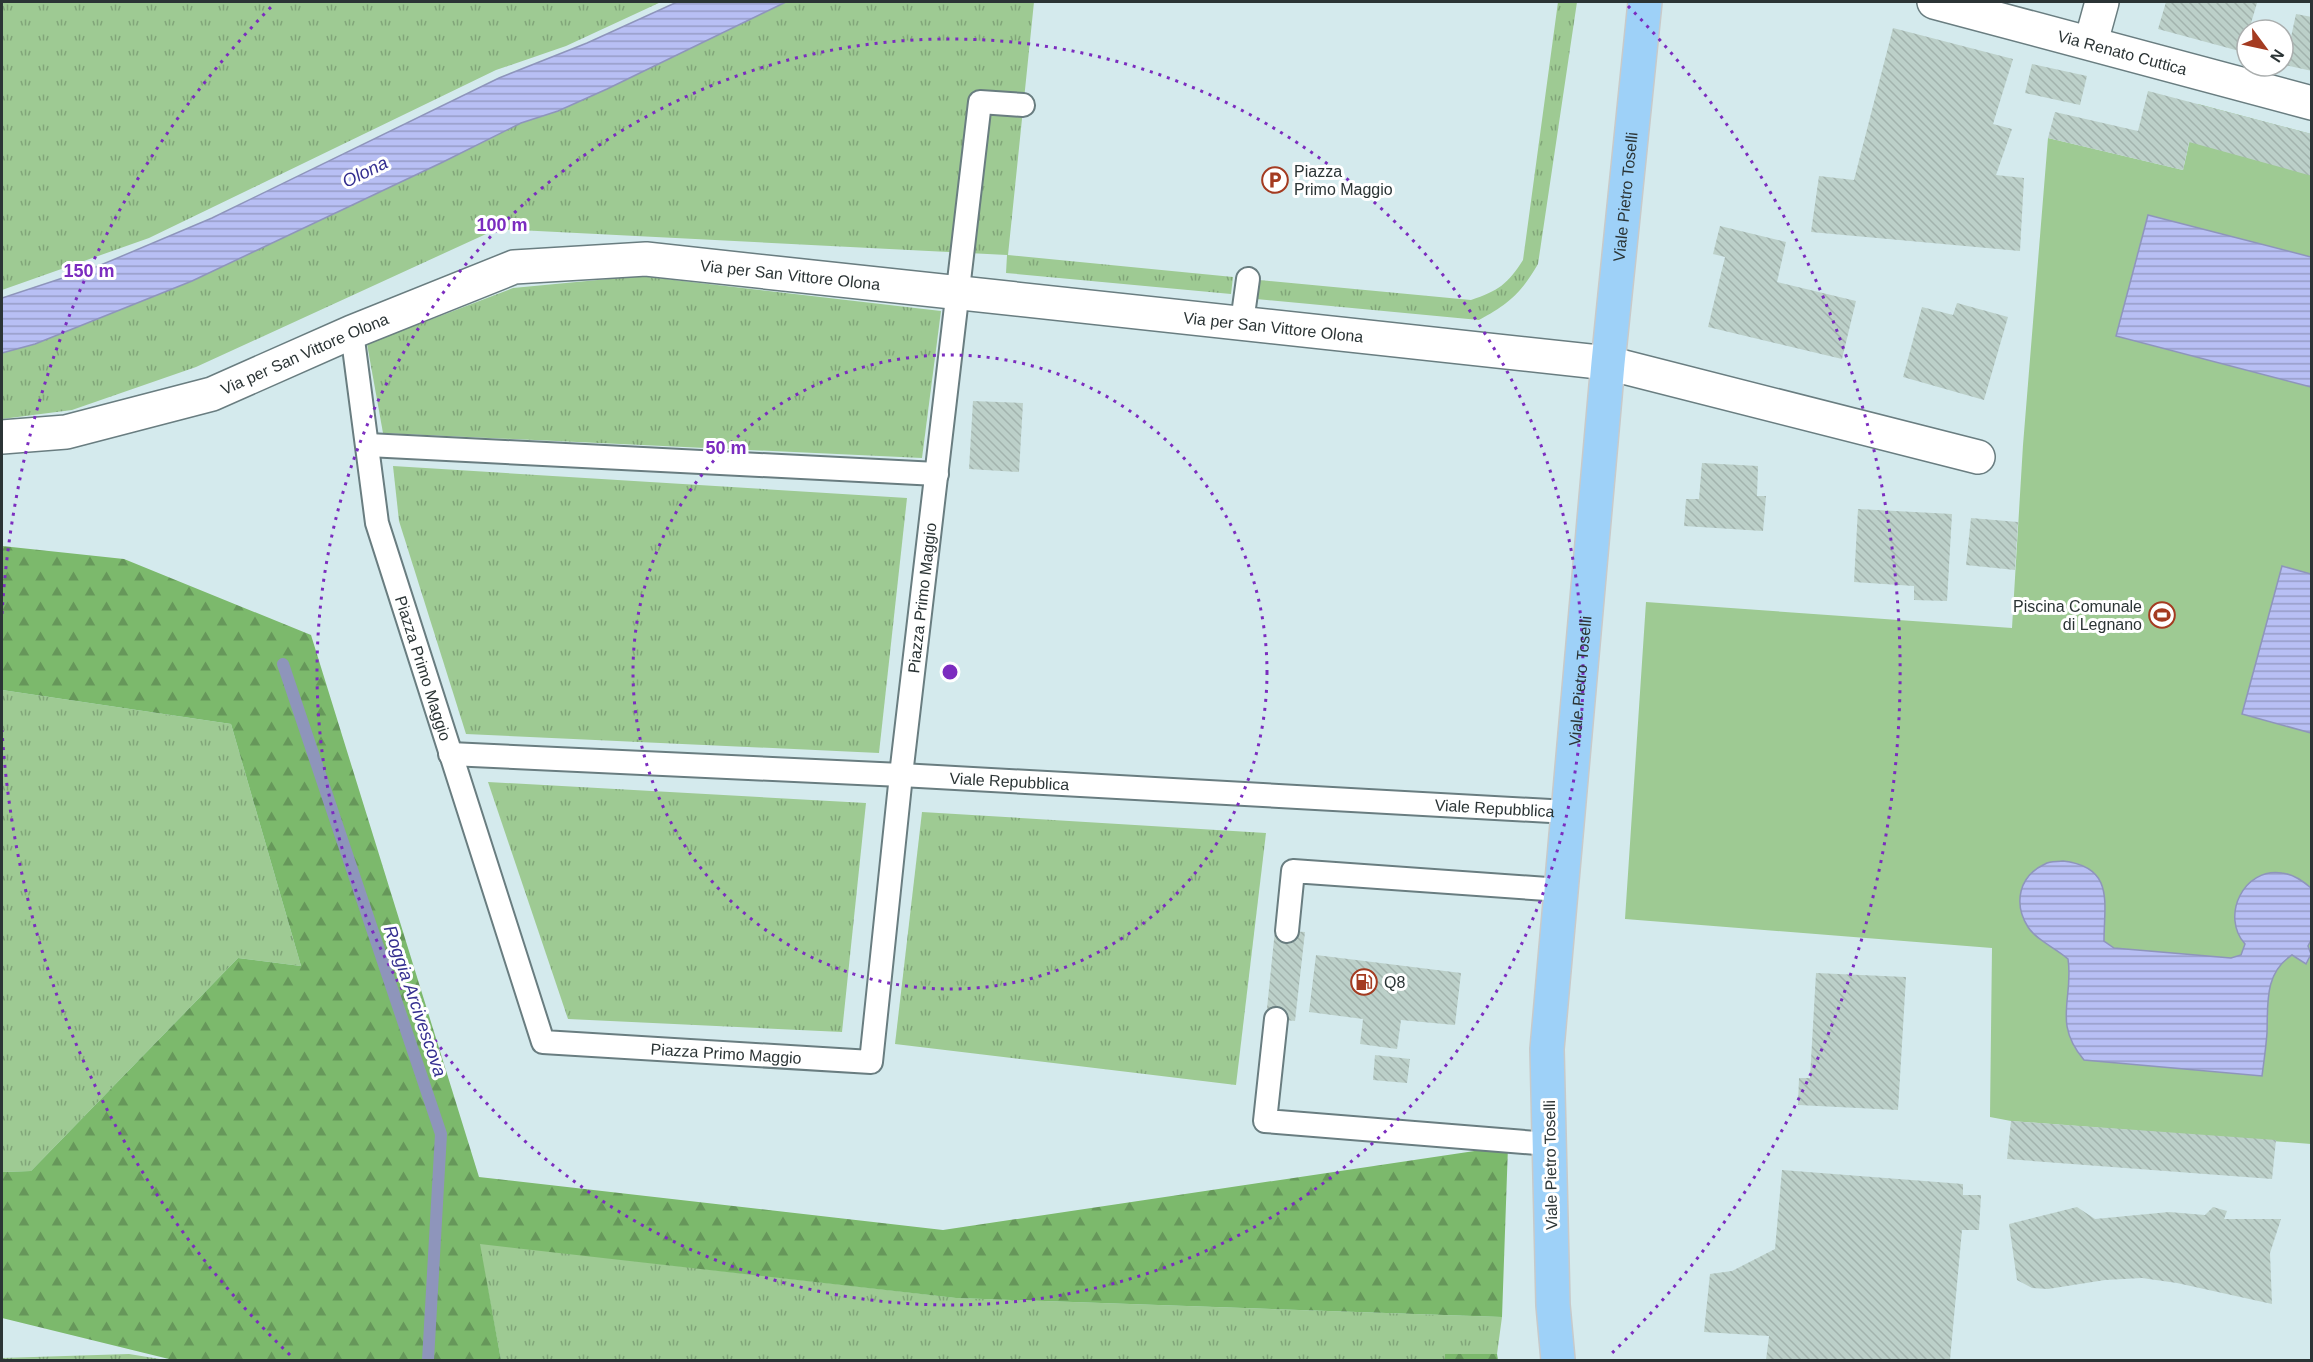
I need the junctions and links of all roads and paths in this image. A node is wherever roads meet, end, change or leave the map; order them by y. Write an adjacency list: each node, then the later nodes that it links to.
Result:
1 (1645, 2): 11 (main road, Viale Pietro Toselli)
2 (1934, 2): 4 (street, Via Renato Cuttica)
3 (2102, 2): 4 (street)
4 (2091, 42): 5 (street, Via Renato Cuttica)
5 (2312, 103)
6 (1023, 105): 8 (lane, Piazza Primo Maggio)
7 (1248, 279): 9 (lane)
8 (958, 292): 9 (street, Via per San Vittore Olona); 10 (street, Via per San Vittore Olona); 15 (lane, Piazza Primo Maggio)
9 (1242, 322): 11 (street, Via per San Vittore Olona)
10 (352, 332): 12 (street, Via per San Vittore Olona); 13 (lane, Piazza Primo Maggio)
11 (1608, 363): 14 (street, Via per San Vittore Olona); 18 (main road, Viale Pietro Toselli)
12 (2, 437)
13 (368, 445): 15 (lane); 16 (lane, Piazza Primo Maggio)
14 (1978, 457)
15 (937, 474): 17 (lane, Piazza Primo Maggio)
16 (450, 754): 17 (lane, Viale Repubblica); 17 (lane, Piazza Primo Maggio)
17 (901, 775): 18 (lane, Viale Repubblica)
18 (1568, 812): 19 (main road, Viale Pietro Toselli)
19 (1561, 890): 20 (lane); 22 (main road, Viale Pietro Toselli)
20 (1287, 931)
21 (1276, 1019): 22 (lane)
22 (1549, 1144): 23 (main road, Viale Pietro Toselli)
23 (1558, 1360)

